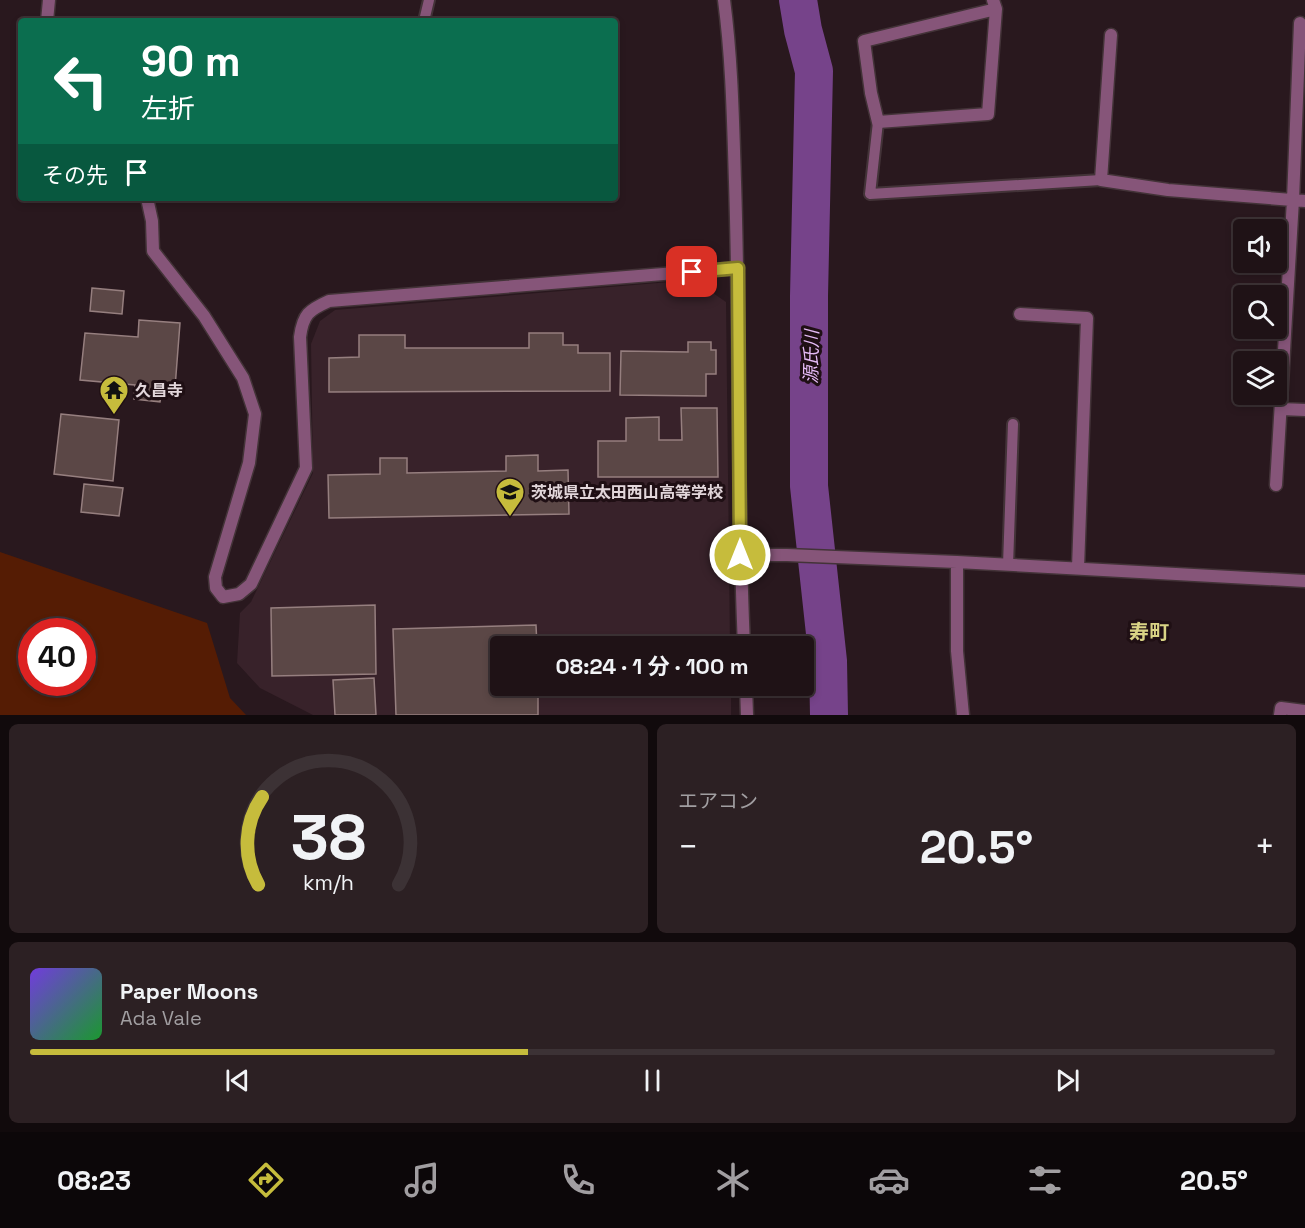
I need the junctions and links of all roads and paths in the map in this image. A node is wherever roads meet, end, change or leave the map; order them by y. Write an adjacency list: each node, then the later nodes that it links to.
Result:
1 (49, 0): 5 (street)
2 (429, 0): 6 (lane)
3 (724, 0): 13 (street)
4 (994, 5): 9 (street); 9 (street)
5 (47, 18)
6 (425, 18)
7 (1299, 23): 12 (street)
8 (1111, 35): 10 (street)
9 (878, 122): 10 (lane)
10 (1101, 180): 12 (street)
11 (148, 201): 13 (street)
12 (1299, 201): 15 (street)
13 (738, 268): 19 (street)
14 (1020, 314): 22 (street)
15 (1281, 409): 16 (street); 18 (street)
16 (1305, 411)
17 (1013, 424): 21 (lane)
18 (1276, 484)
19 (740, 555): 20 (street); 24 (street)
20 (957, 562): 21 (street); 28 (street)
21 (1008, 565): 22 (street)
22 (1078, 568): 23 (street)
23 (1305, 581)
24 (744, 636)
25 (746, 696): 27 (street)
26 (1305, 711): 29 (street)
27 (747, 715)
28 (963, 715)
29 (1281, 715)

